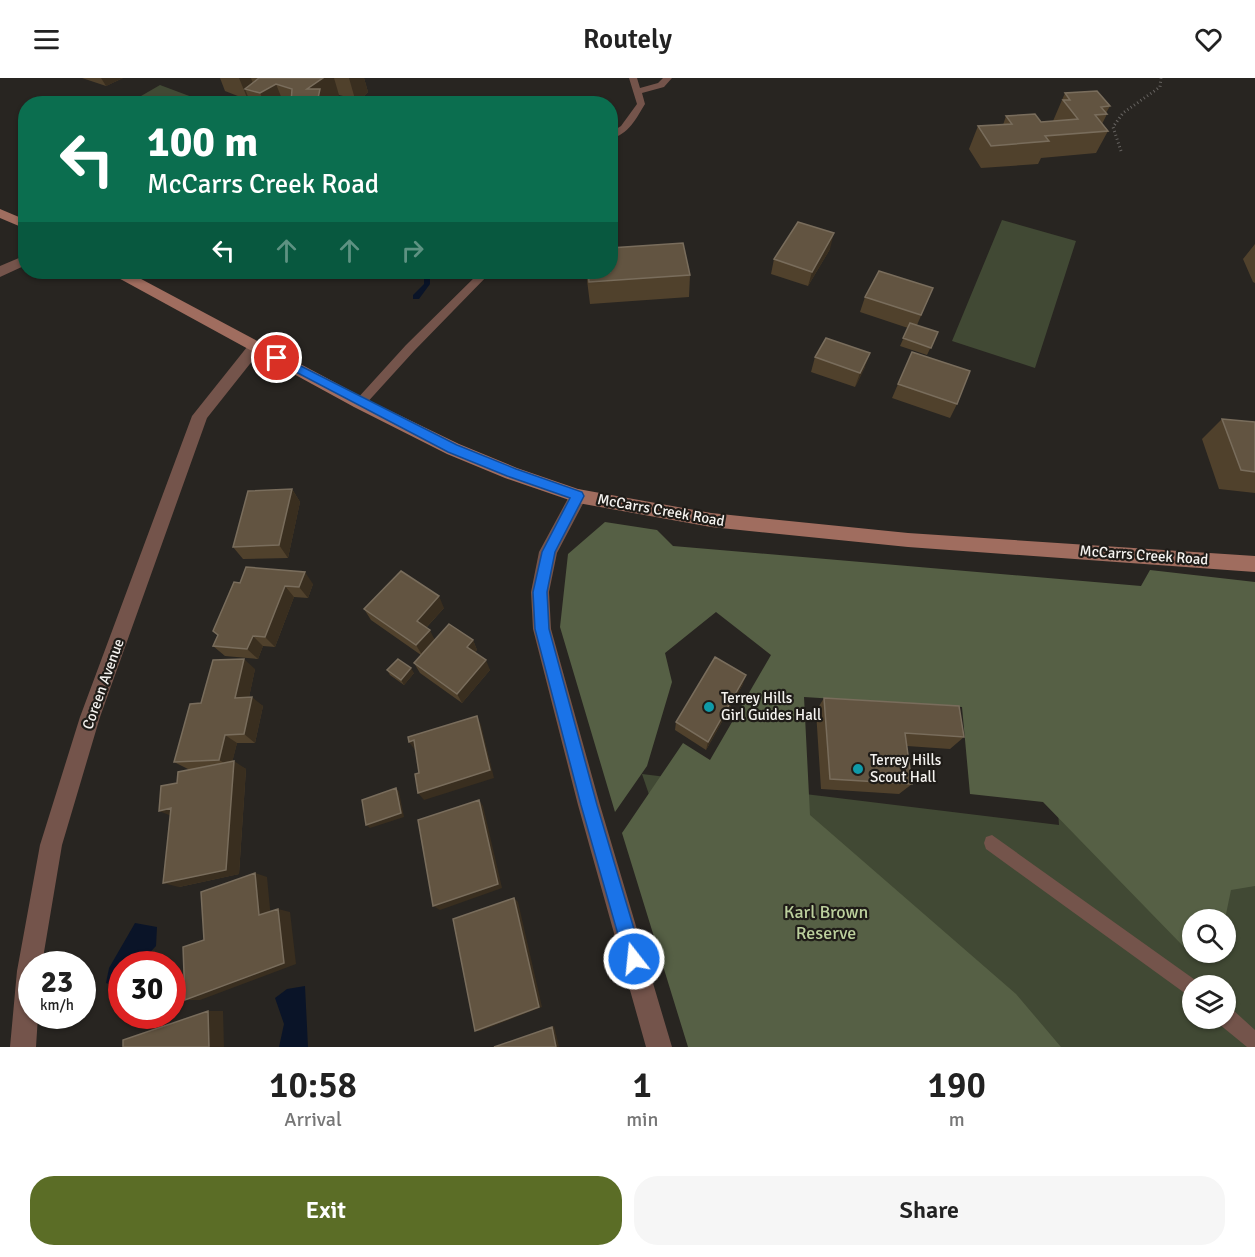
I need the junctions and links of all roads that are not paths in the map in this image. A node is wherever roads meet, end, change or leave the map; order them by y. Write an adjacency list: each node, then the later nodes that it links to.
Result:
1 (633, 78): 3 (lane)
2 (668, 78): 3 (lane)
3 (637, 92): 4 (lane)
4 (618, 133)
5 (0, 213): 6 (main road)
6 (18, 221)
7 (18, 263): 8 (street)
8 (0, 272)
9 (131, 279): 11 (main road, McCarrs Creek Road)
10 (479, 279): 12 (lane)
11 (256, 346): 12 (main road, McCarrs Creek Road); 19 (street, Coreen Avenue)
12 (360, 403): 13 (main road, McCarrs Creek Road)
13 (578, 496): 14 (main road, McCarrs Creek Road); 20 (street)
14 (1255, 564)
15 (992, 843): 16 (lane)
16 (1182, 981)
17 (1236, 1026): 18 (lane)
18 (1255, 1042)
19 (22, 1047)
20 (659, 1047)

